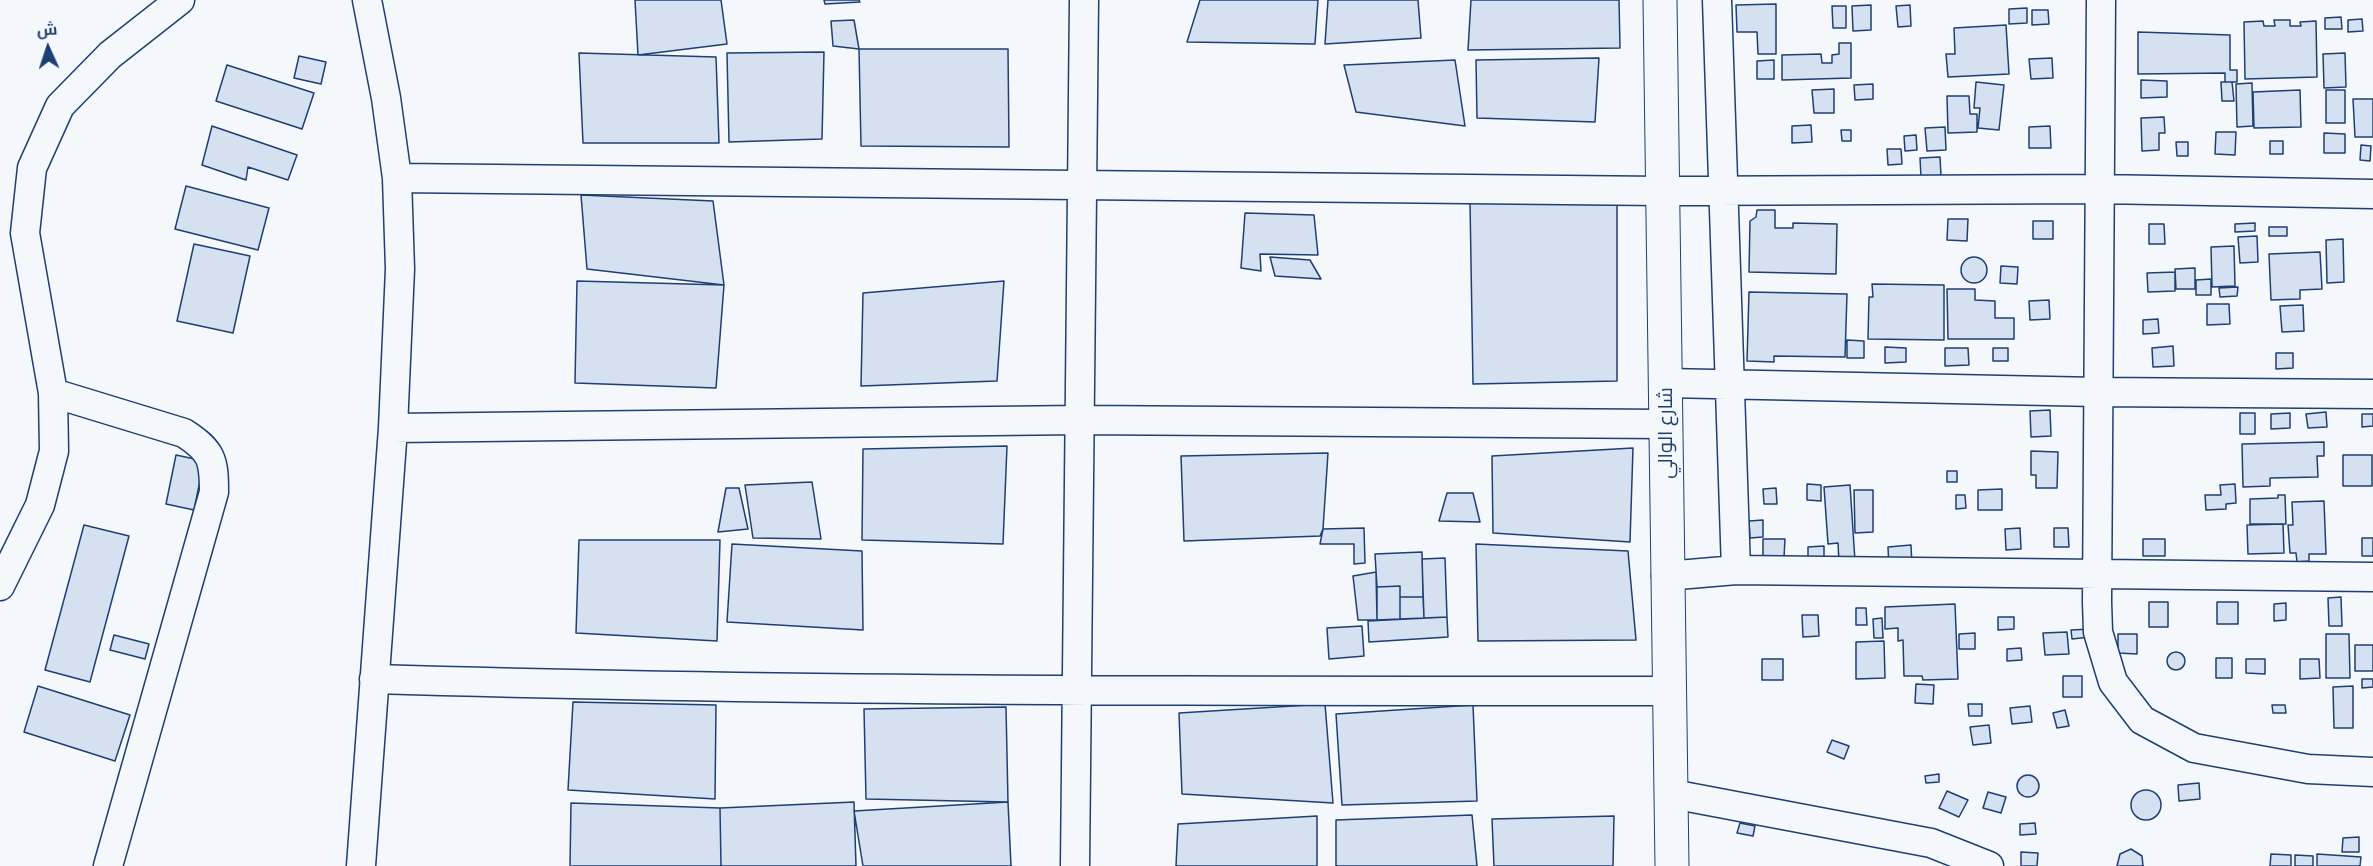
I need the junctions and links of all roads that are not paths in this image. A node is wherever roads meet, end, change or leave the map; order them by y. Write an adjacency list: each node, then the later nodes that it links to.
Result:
1 (180, 0): 16 (street)
2 (367, 0): 7 (street)
3 (1084, 0): 8 (street)
4 (1660, 0): 10 (main road, شارع الوالي)
5 (1717, 0): 11 (street)
6 (2101, 0): 9 (street)
7 (397, 178): 8 (street); 20 (street)
8 (1082, 183): 10 (street); 18 (street)
9 (2098, 189): 11 (street); 12 (street); 15 (street)
10 (1661, 190): 11 (street); 13 (main road, شارع الوالي)
11 (1724, 190): 14 (street)
12 (2373, 194)
13 (1666, 383): 14 (street); 19 (main road, شارع الوالي)
14 (1730, 384): 15 (street); 21 (street)
15 (2097, 392): 17 (street); 22 (street)
16 (53, 393): 25 (street); 31 (street)
17 (2373, 394)
18 (1079, 420): 19 (street); 20 (street); 27 (street)
19 (1666, 424): 23 (main road, شارع الوالي)
20 (393, 428): 26 (street)
21 (1736, 570): 22 (street); 23 (street)
22 (2098, 574): 24 (street); 29 (street)
23 (1666, 576): 28 (main road, شارع الوالي)
24 (2373, 577)
25 (0, 586)
26 (374, 679): 27 (street); 32 (street)
27 (1077, 690): 28 (street); 33 (street)
28 (1671, 691): 30 (main road, شارع الوالي)
29 (2373, 772)
30 (1672, 794): 34 (main road, شارع الوالي); 35 (street)
31 (108, 866)
32 (361, 866)
33 (1075, 866)
34 (1672, 866)
35 (1989, 866)

